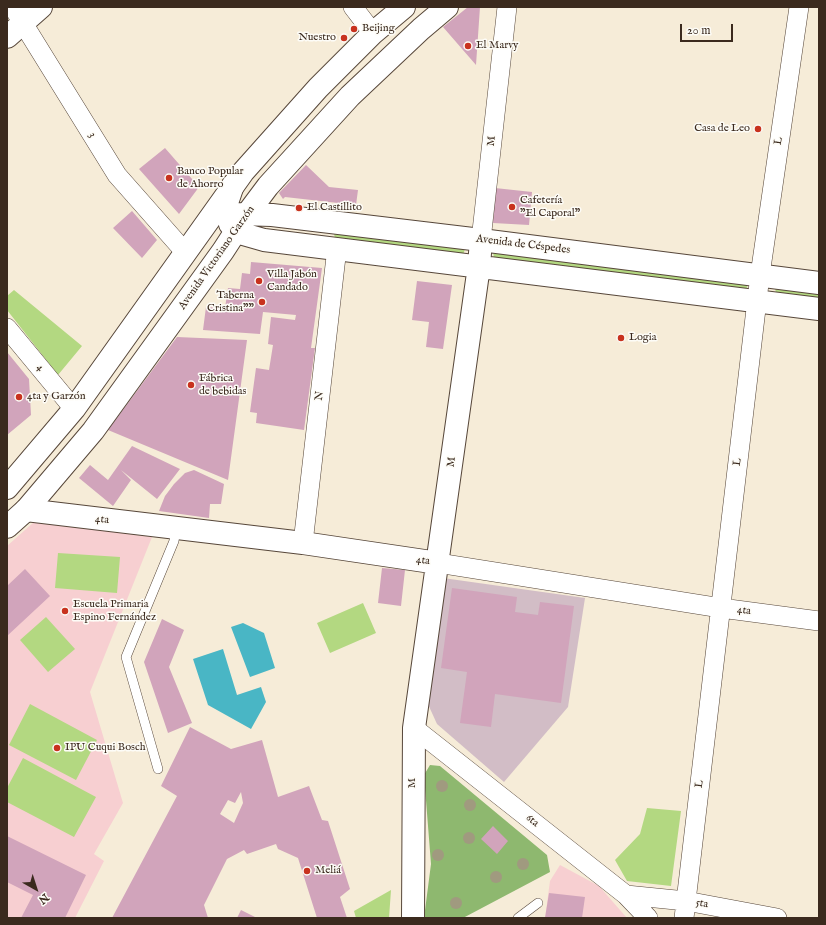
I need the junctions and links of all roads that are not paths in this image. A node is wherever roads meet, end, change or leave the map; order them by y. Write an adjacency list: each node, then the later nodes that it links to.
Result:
1 (41, 7): 7 (main road)
2 (353, 7): 8 (street)
3 (404, 7): 8 (main road)
4 (448, 7): 10 (main road, Avenida Victoriano Garzón)
5 (506, 7): 13 (street, M)
6 (799, 7): 18 (street, L)
7 (14, 22): 16 (street, 3)
8 (373, 33): 9 (main road)
9 (234, 182): 10 (main road); 11 (main road)
10 (237, 221): 11 (main road, Avenida de Céspedes); 12 (main road); 13 (main road, Avenida de Céspedes); 15 (main road, Avenida Victoriano Garzón)
11 (200, 232): 16 (main road)
12 (264, 240): 14 (main road); 15 (main road)
13 (481, 240): 17 (main road, M); 18 (main road, Avenida de Céspedes)
14 (337, 248): 17 (main road); 28 (street, N)
15 (223, 251): 25 (main road, Avenida Victoriano Garzón)
16 (185, 252): 23 (main road)
17 (479, 266): 20 (main road); 29 (main road, M)
18 (760, 275): 19 (main road, Avenida de Céspedes); 20 (street, L)
19 (819, 283)
20 (758, 301): 21 (main road); 30 (street, L)
21 (819, 309)
22 (7, 328): 23 (street, 4)
23 (74, 408): 24 (main road)
24 (7, 488)
25 (26, 510): 26 (main road, Avenida Victoriano Garzón); 27 (main road, 4ta)
26 (7, 527)
27 (176, 529): 28 (main road, 4ta); 33 (lane)
28 (303, 543): 29 (main road, 4ta)
29 (438, 563): 30 (street, 4ta); 32 (main road, M)
30 (721, 608): 31 (street, 4ta); 36 (street, L)
31 (819, 621)
32 (414, 728): 34 (street, 6ta); 37 (main road, M)
33 (158, 769)
34 (626, 895): 36 (street, 5ta); 39 (street, 6ta)
35 (538, 904): 38 (lane)
36 (685, 910): 40 (street, 5ta)
37 (413, 918)
38 (518, 918)
39 (648, 918)
40 (777, 918)

